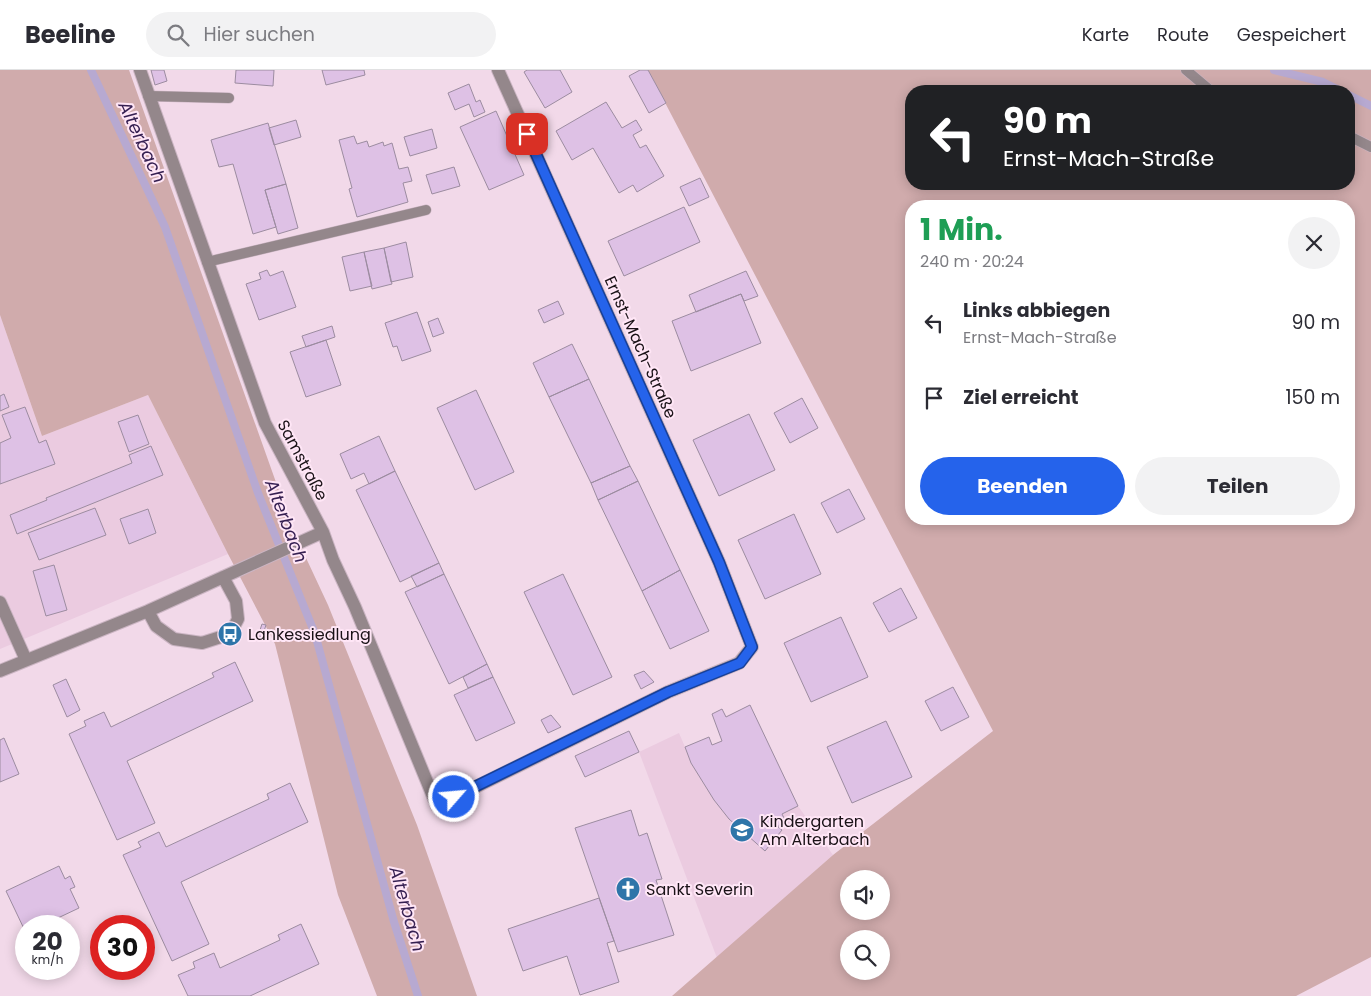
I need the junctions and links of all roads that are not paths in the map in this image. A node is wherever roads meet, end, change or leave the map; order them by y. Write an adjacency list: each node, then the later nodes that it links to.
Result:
1 (140, 70): 5 (street, Samstraße)
2 (498, 70): 11 (street, Ernst-Mach-Straße)
3 (1186, 70): 4 (lane)
4 (1204, 85)
5 (148, 96): 6 (lane); 10 (street, Samstraße)
6 (229, 98)
7 (1355, 139): 8 (lane)
8 (1371, 147)
9 (426, 210): 10 (lane)
10 (207, 262): 11 (street, Samstraße)
11 (323, 532): 12 (street)
12 (223, 577): 14 (street); 14 (street)
13 (0, 602): 15 (street)
14 (148, 611): 15 (street)
15 (26, 660): 16 (street)
16 (0, 671)

